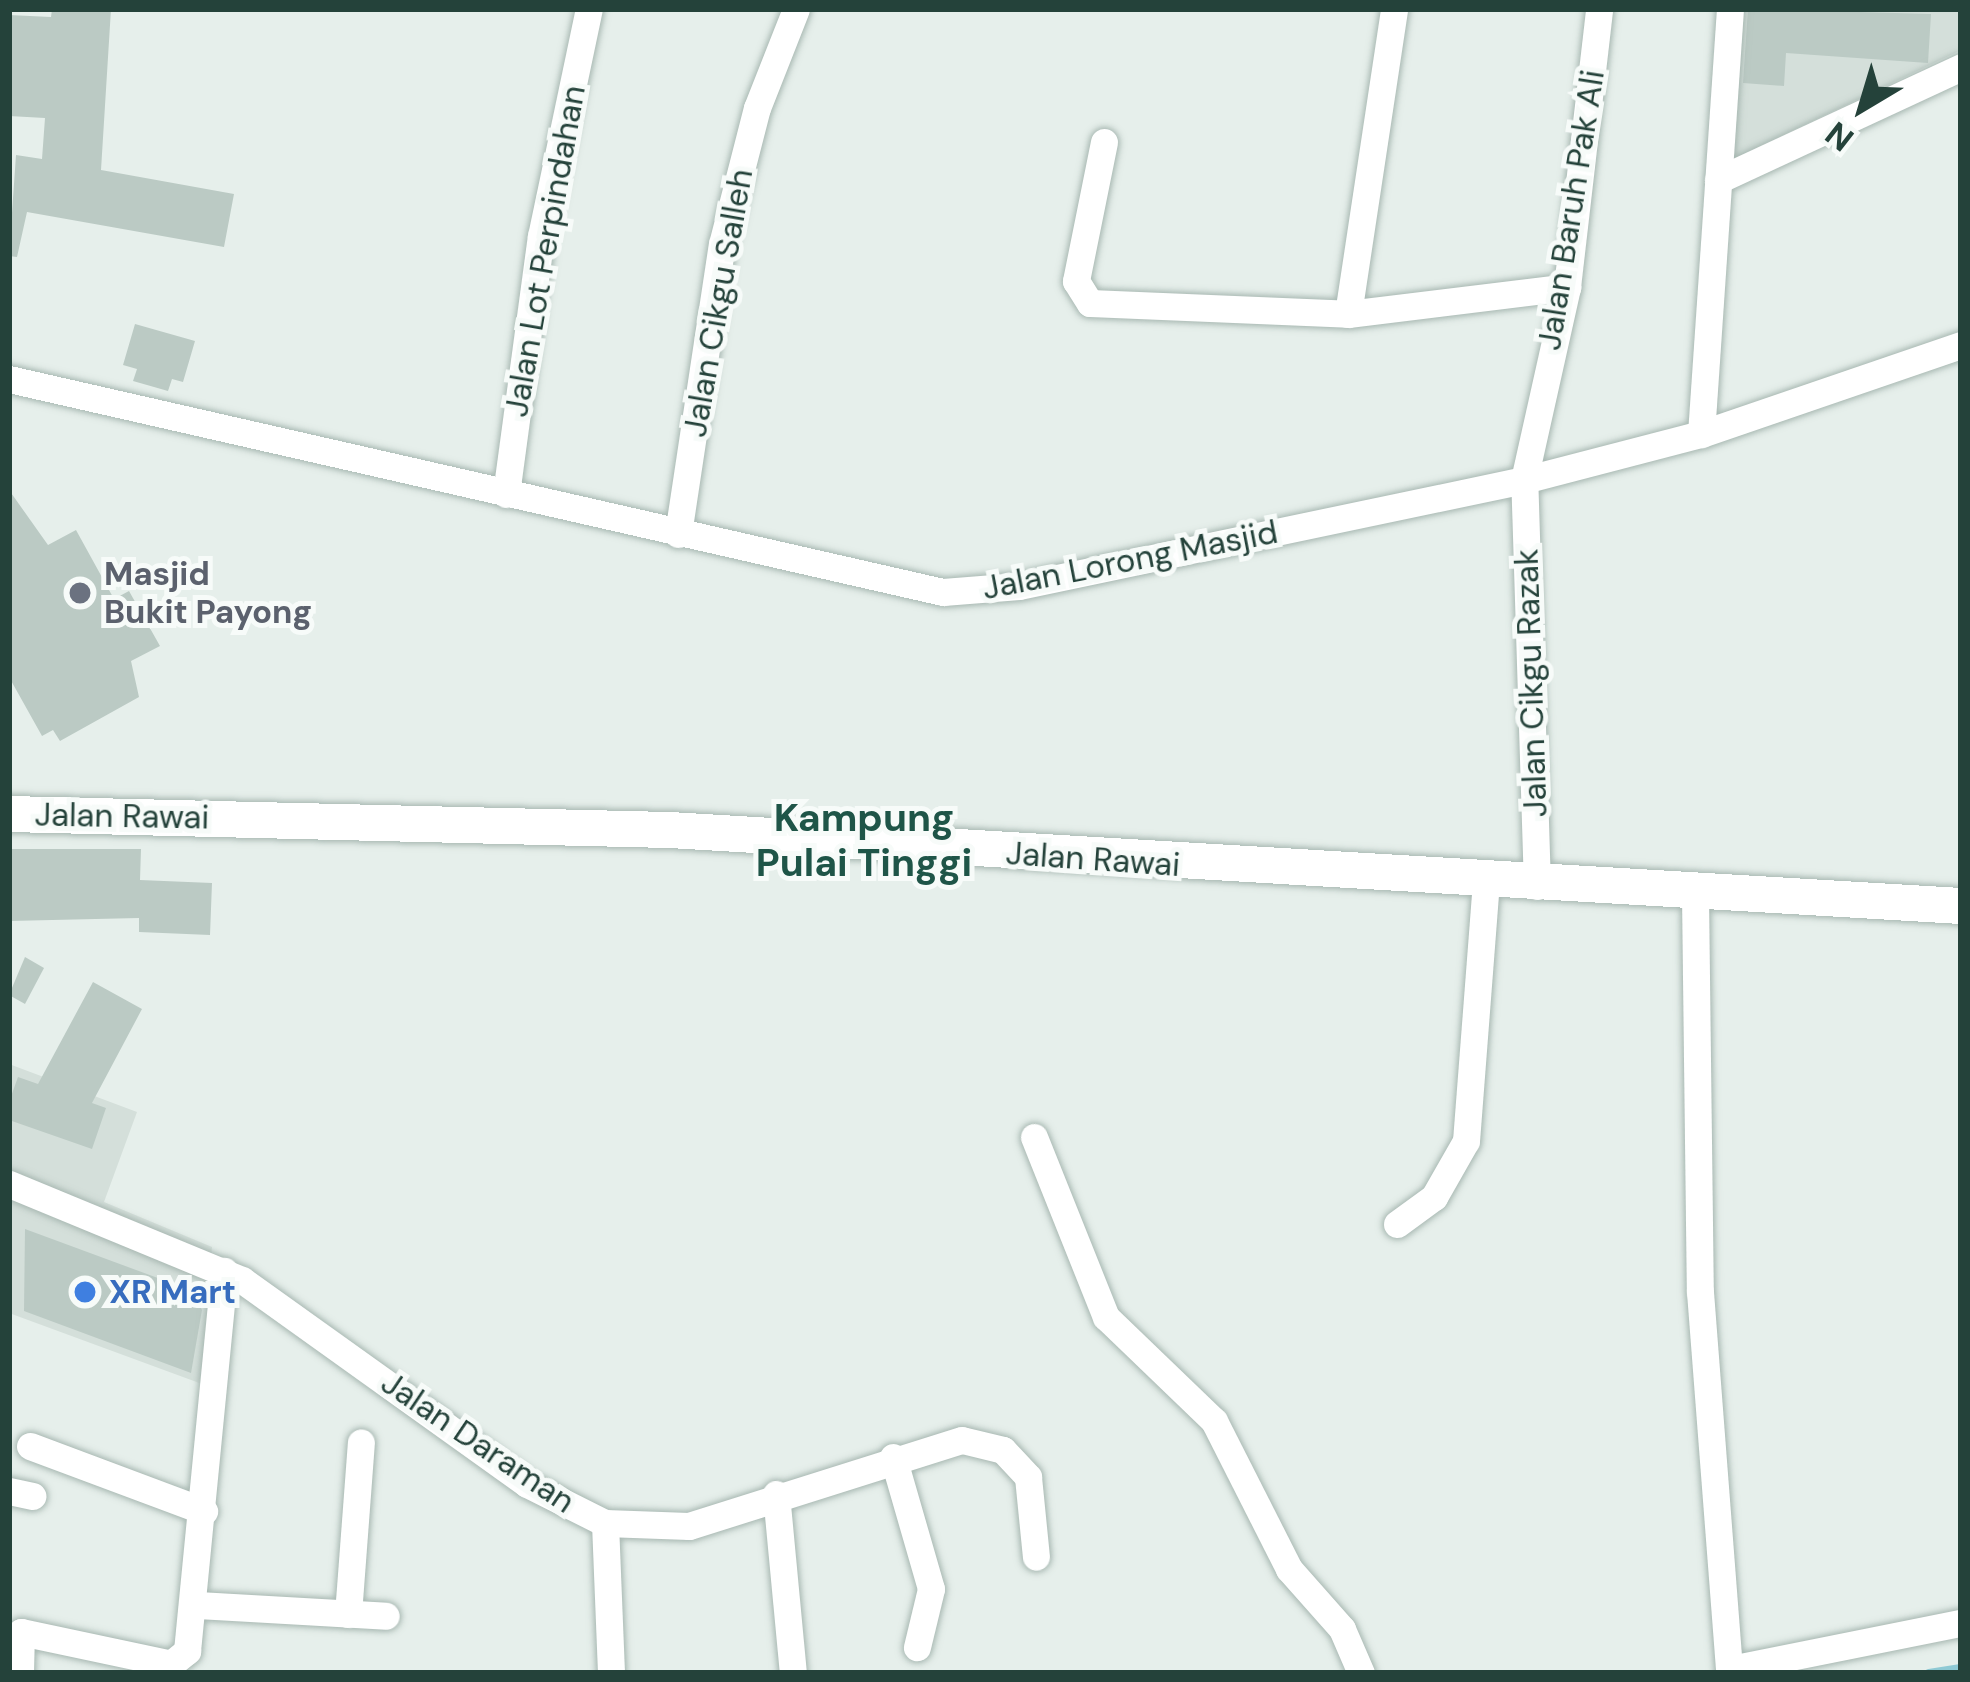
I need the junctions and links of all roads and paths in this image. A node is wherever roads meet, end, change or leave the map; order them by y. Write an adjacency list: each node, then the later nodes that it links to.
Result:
1 (589, 9): 15 (street, Jalan Lot Perpindahan)
2 (796, 9): 16 (street, Jalan Cikgu Salleh)
3 (1394, 9): 10 (street)
4 (1599, 9): 9 (street, Jalan Baruh Pak Ali)
5 (1730, 9): 8 (street)
6 (1961, 67): 8 (street)
7 (1104, 142): 10 (street)
8 (1718, 180): 13 (street)
9 (1567, 287): 10 (street); 14 (street, Jalan Baruh Pak Ali)
10 (1348, 314)
11 (1961, 345): 13 (street, Jalan Lorong Masjid)
12 (9, 379): 15 (street, Jalan Lorong Masjid)
13 (1701, 434): 14 (street, Jalan Lorong Masjid)
14 (1524, 480): 16 (street, Jalan Lorong Masjid); 19 (street, Jalan Cikgu Razak)
15 (506, 494): 16 (street, Jalan Lorong Masjid)
16 (679, 534)
17 (9, 814): 18 (main road, Jalan Rawai)
18 (1486, 884): 19 (main road, Jalan Rawai); 24 (street)
19 (1537, 886): 20 (main road, Jalan Rawai)
20 (1695, 895): 21 (main road, Jalan Rawai); 38 (street)
21 (1961, 906)
22 (1034, 1137): 42 (street)
23 (9, 1184): 25 (street, Jalan Daraman)
24 (1396, 1224)
25 (224, 1271): 30 (street); 31 (street, Jalan Daraman)
26 (361, 1442): 34 (street)
27 (29, 1446): 30 (street)
28 (893, 1457): 29 (street, Jalan Daraman); 32 (street, Jalan Daraman); 37 (street)
29 (776, 1494): 31 (street, Jalan Daraman); 41 (street)
30 (204, 1511): 33 (street)
31 (605, 1522): 40 (street)
32 (1036, 1557)
33 (198, 1605): 34 (street); 39 (street)
34 (348, 1614): 35 (street)
35 (386, 1616)
36 (1961, 1623): 38 (street)
37 (917, 1647)
38 (1729, 1671)
39 (20, 1673)
40 (611, 1673)
41 (793, 1673)
42 (1361, 1673)

